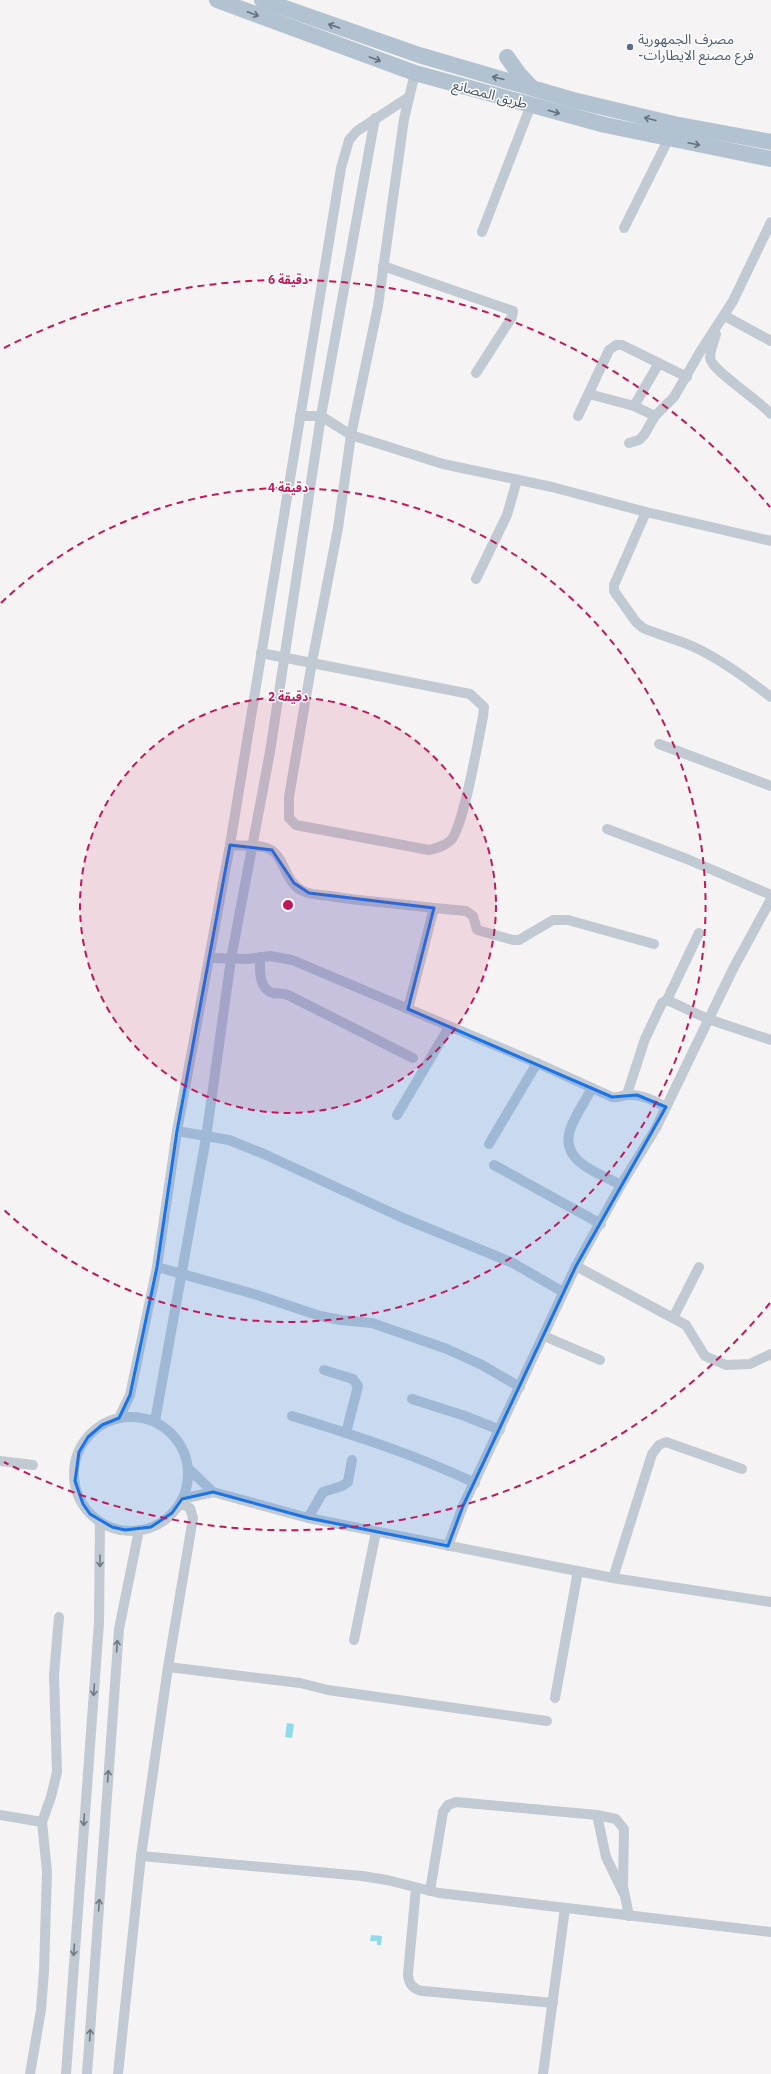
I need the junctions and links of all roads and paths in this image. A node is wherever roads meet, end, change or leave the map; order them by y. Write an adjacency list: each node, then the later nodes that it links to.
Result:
1 (217, 0): 4 (main road, طريق المصانع, one-way to 4)
2 (262, 0): 5 (main road, طريق المصانع, one-way to 2)
3 (507, 57): 5 (main road)
4 (415, 73): 6 (street); 7 (main road, طريق المصانع)
5 (532, 88): 10 (main road, طريق المصانع, one-way to 5)
6 (409, 97): 8 (street); 15 (street)
7 (531, 105): 9 (main road, طريق المصانع, one-way to 9); 14 (street)
8 (375, 118): 25 (street); 26 (street)
9 (669, 138): 11 (main road, طريق المصانع, one-way to 11); 13 (street)
10 (771, 142)
11 (771, 159)
12 (771, 222): 16 (street)
13 (624, 228)
14 (482, 232)
15 (384, 266): 20 (street); 29 (street)
16 (725, 316): 17 (street); 18 (street)
17 (717, 328): 21 (street); 24 (street)
18 (771, 341)
19 (659, 363): 21 (street); 22 (street); 23 (street)
20 (476, 372)
21 (687, 377): 28 (street)
22 (589, 394): 23 (street); 27 (street)
23 (634, 406): 28 (street)
24 (771, 414)
25 (300, 416): 26 (street); 35 (street)
26 (322, 416): 29 (street); 36 (street)
27 (578, 416)
28 (655, 416): 30 (street)
29 (351, 435): 31 (street); 37 (street)
30 (629, 443)
31 (517, 480): 32 (street); 34 (street)
32 (646, 512): 33 (street); 38 (street)
33 (771, 541)
34 (476, 579)
35 (261, 653): 36 (street); 42 (street)
36 (285, 658): 37 (street); 43 (street)
37 (312, 662): 37 (street)
38 (771, 697)
39 (659, 744): 40 (street)
40 (771, 786)
41 (607, 829): 44 (street)
42 (230, 845): 43 (street); 51 (street)
43 (252, 847): 46 (street); 52 (street)
44 (771, 895)
45 (771, 899): 47 (street)
46 (434, 908): 49 (street); 54 (street)
47 (767, 914): 55 (street)
48 (699, 933): 53 (street)
49 (654, 944)
50 (260, 957): 52 (street); 54 (street); 58 (street)
51 (210, 958): 52 (street); 64 (street)
52 (231, 959): 65 (street)
53 (667, 1000): 55 (street); 61 (street)
54 (408, 1009): 56 (street)
55 (708, 1019): 57 (street); 62 (street)
56 (449, 1027): 59 (street); 63 (street)
57 (771, 1040)
58 (413, 1058)
59 (537, 1064): 60 (street); 66 (street)
60 (592, 1088): 61 (street); 68 (street)
61 (627, 1094): 62 (street)
62 (666, 1107): 68 (street)
63 (397, 1115)
64 (177, 1131): 65 (street); 71 (street)
65 (206, 1138): 73 (street); 74 (street)
66 (489, 1144)
67 (494, 1166): 69 (street)
68 (621, 1185): 69 (street)
69 (601, 1224): 70 (street)
70 (576, 1266): 74 (street); 75 (street)
71 (157, 1267): 73 (street); 83 (street)
72 (699, 1267): 75 (street)
73 (182, 1274): 80 (street); 84 (street)
74 (564, 1292): 76 (street)
75 (672, 1318): 77 (street)
76 (544, 1336): 78 (street); 80 (street)
77 (771, 1354)
78 (600, 1360)
79 (324, 1370): 86 (street)
80 (520, 1387): 85 (street)
81 (412, 1399): 85 (street)
82 (292, 1416): 86 (street)
83 (119, 1418): 84 (street); 96 (street)
84 (155, 1421): 90 (street)
85 (500, 1430): 92 (street)
86 (346, 1433): 92 (street)
87 (352, 1460): 95 (street)
88 (0, 1461): 89 (street)
89 (33, 1465)
90 (188, 1468): 93 (street); 94 (street)
91 (742, 1469): 101 (street)
92 (475, 1482): 99 (street)
93 (213, 1492): 94 (street); 95 (street)
94 (181, 1501): 97 (street); 105 (street)
95 (308, 1518): 98 (street)
96 (100, 1522): 97 (street); 120 (street, one-way to 120)
97 (138, 1530): 121 (street, one-way to 97)
98 (376, 1532): 99 (street); 104 (street)
99 (448, 1546): 100 (street)
100 (578, 1571): 101 (street); 106 (street)
101 (614, 1578): 102 (street)
102 (771, 1602)
103 (59, 1617): 110 (street)
104 (354, 1640)
105 (168, 1666): 107 (street); 111 (street)
106 (555, 1698)
107 (546, 1721)
108 (0, 1814): 110 (street)
109 (596, 1815): 113 (street); 114 (street); 114 (street)
110 (42, 1822): 119 (street)
111 (141, 1856): 112 (street); 122 (street)
112 (416, 1888): 113 (street); 118 (street)
113 (430, 1892): 115 (street)
114 (624, 1895): 116 (street)
115 (564, 1908): 116 (street); 118 (street)
116 (629, 1916): 117 (street)
117 (771, 1932)
118 (553, 2003): 123 (street)
119 (30, 2074)
120 (66, 2074)
121 (87, 2074)
122 (118, 2074)
123 (543, 2074)

